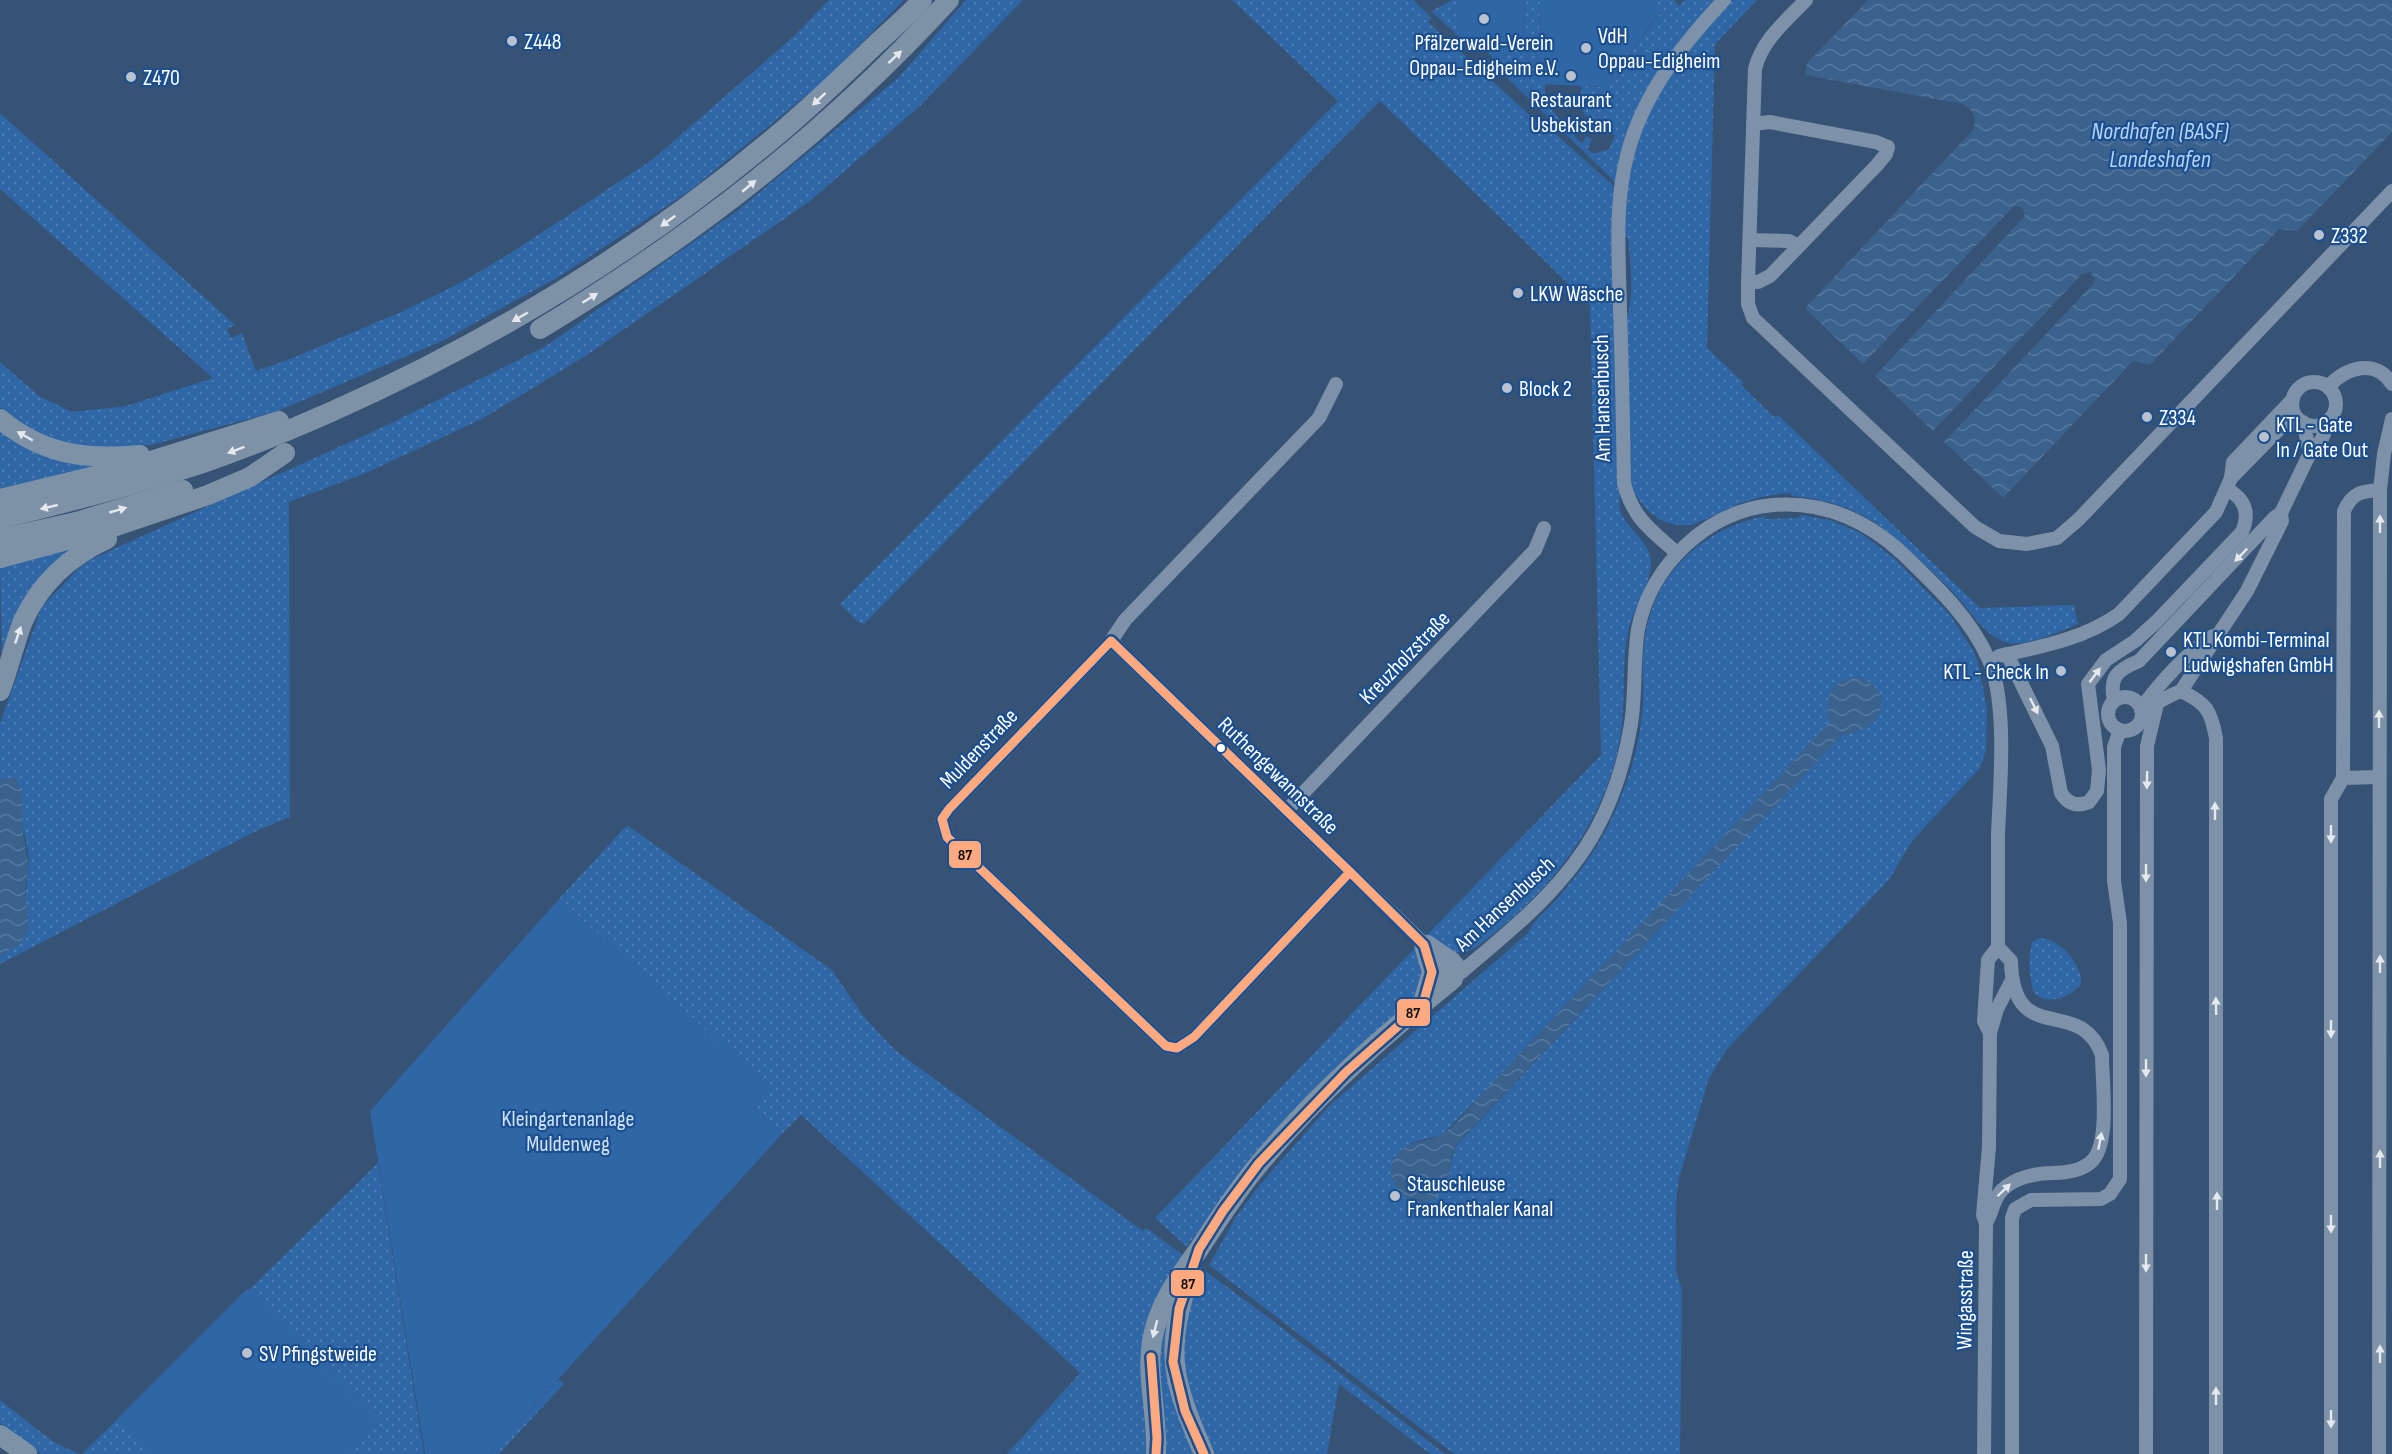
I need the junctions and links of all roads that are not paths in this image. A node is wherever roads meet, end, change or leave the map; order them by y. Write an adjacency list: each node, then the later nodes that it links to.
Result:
1 (922, 0): 14 (highway, one-way to 14)
2 (949, 0): 10 (highway, one-way to 2)
3 (1724, 0): 30 (street, Am Hansenbusch)
4 (1806, 0): 5 (street)
5 (1753, 124): 7 (street); 8 (street)
6 (2392, 191): 9 (street)
7 (1750, 240): 8 (street); 9 (street)
8 (1799, 246): 9 (street)
9 (1748, 282)
10 (540, 329)
11 (1336, 384): 33 (street, Muldenstraße)
12 (2392, 384): 13 (street)
13 (2328, 387): 15 (street); 18 (street)
14 (367, 396): 20 (highway); 27 (highway, one-way to 27)
15 (2293, 399): 19 (street); 22 (street)
16 (0, 418): 20 (highway, one-way to 16)
17 (2392, 419): 23 (street)
18 (2327, 421): 19 (street); 21 (street)
19 (2302, 422): 21 (street); 22 (street)
20 (185, 450): 24 (highway)
21 (2310, 453): 25 (street)
22 (2229, 484): 34 (street); 34 (street, one-way to 22)
23 (2380, 490): 43 (street, one-way to 23); 44 (street)
24 (0, 499)
25 (2282, 513): 32 (street); 38 (street, one-way to 38)
26 (149, 516): 29 (highway, one-way to 26); 31 (highway); 36 (highway, one-way to 26)
27 (0, 519)
28 (1544, 528): 45 (street, Kreuzholzstraße)
29 (0, 539)
30 (1677, 553): 35 (street, Am Hansenbusch); 49 (street, Am Hansenbusch)
31 (0, 558)
32 (2216, 634): 37 (street); 40 (street)
33 (1111, 641): 45 (street, Ruthengewannstraße); 46 (street, Muldenstraße)
34 (2007, 654): 35 (street)
35 (1988, 658): 48 (street, Am Hansenbusch)
36 (0, 690)
37 (2181, 691): 39 (street); 62 (street, one-way to 37)
38 (2114, 701): 40 (street); 41 (street)
39 (2157, 704): 40 (street); 42 (street)
40 (2141, 709): 41 (street)
41 (2127, 729): 42 (street); 60 (street)
42 (2147, 746): 61 (street, one-way to 61)
43 (2378, 777): 44 (street); 64 (street, one-way to 43)
44 (2343, 778): 63 (street, one-way to 63)
45 (1287, 810): 46 (street, Ruthengewannstraße)
46 (1350, 872): 47 (street, Ruthengewannstraße)
47 (1422, 942): 49 (street, Ruthengewannstraße); 51 (highway)
48 (1998, 947): 50 (street); 52 (street)
49 (1458, 975): 51 (highway)
50 (2012, 980): 52 (street); 53 (street, Wingasstraße, one-way to 50)
51 (1422, 1004): 54 (highway)
52 (1990, 1033): 53 (street)
53 (1986, 1223): 59 (street, Wingasstraße)
54 (1183, 1279): 57 (highway, one-way to 57); 58 (highway)
55 (0, 1435): 56 (highway)
56 (27, 1454)
57 (1156, 1454)
58 (1204, 1454)
59 (1984, 1454)
60 (2012, 1454)
61 (2146, 1454)
62 (2216, 1454)
63 (2331, 1454)
64 (2379, 1454)

